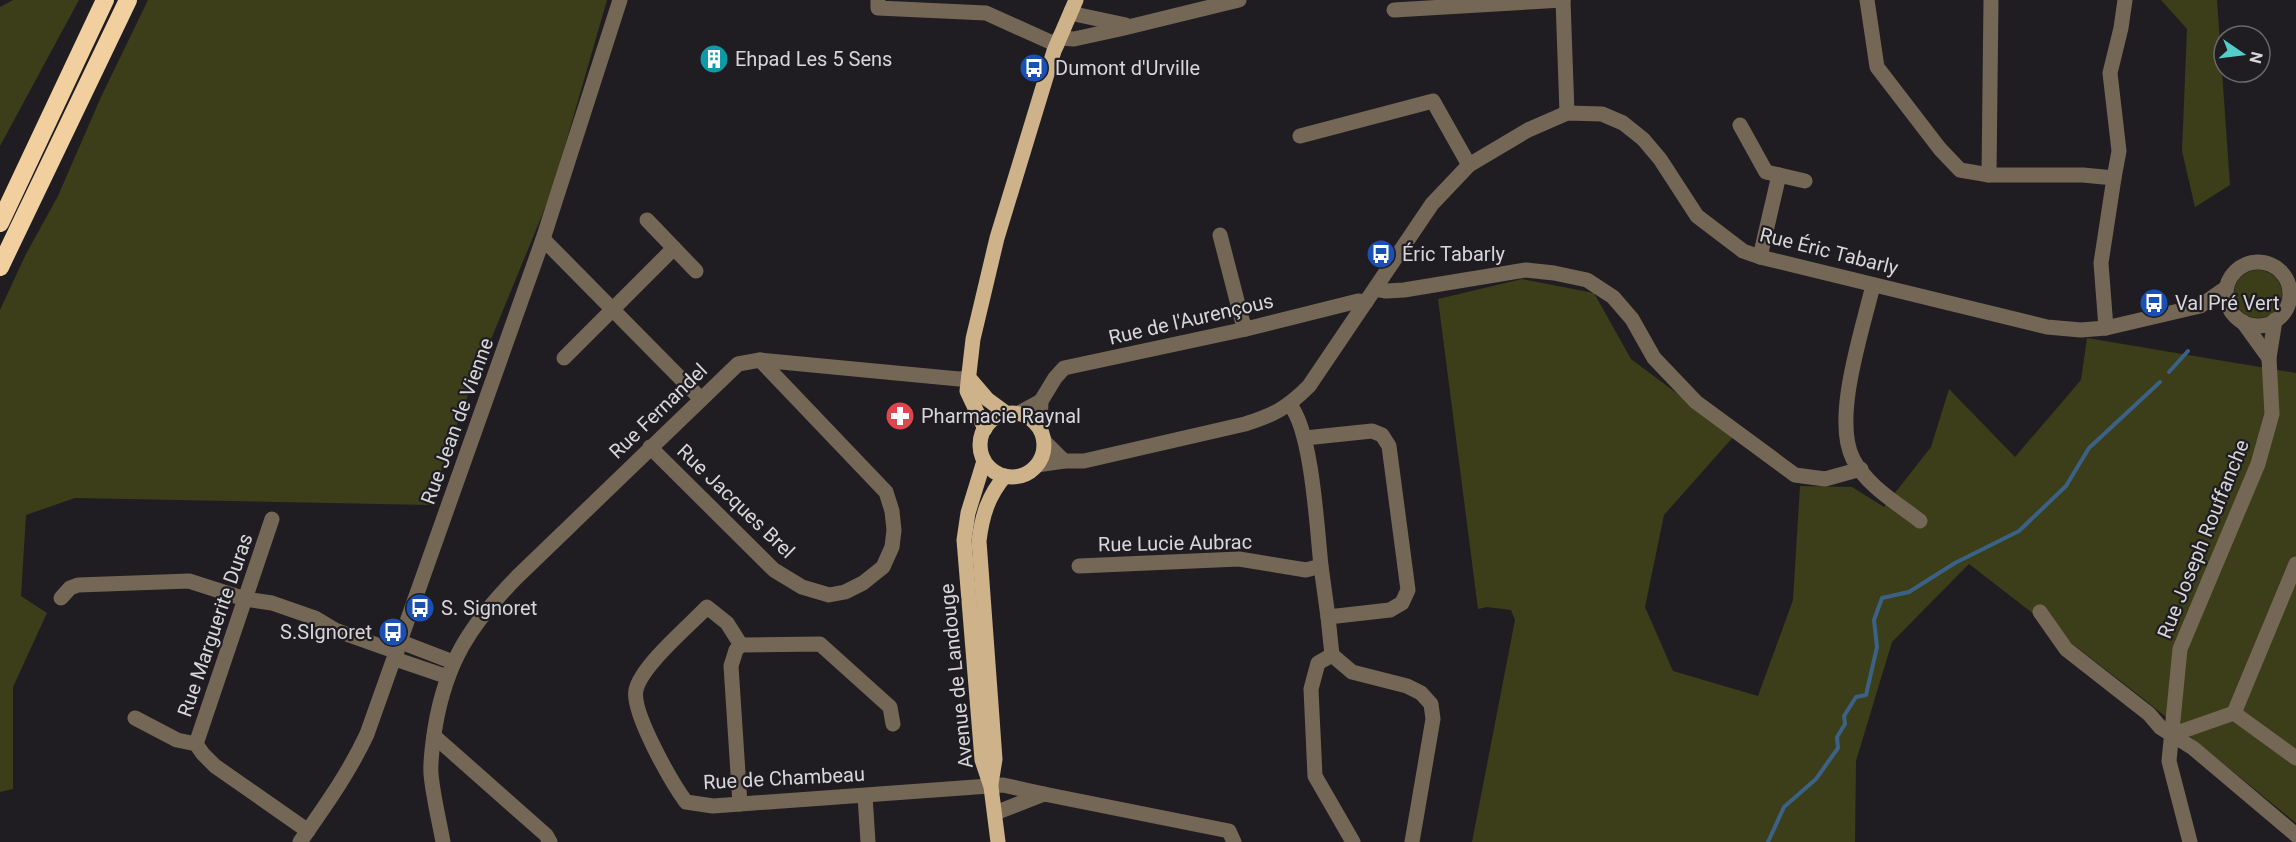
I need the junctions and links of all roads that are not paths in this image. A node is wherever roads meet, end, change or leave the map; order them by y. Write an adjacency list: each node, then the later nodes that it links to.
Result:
1 (105, 0): 23 (highway)
2 (128, 0): 28 (highway)
3 (620, 0): 25 (street, Rue Jean de Vienne)
4 (878, 0): 13 (street)
5 (1239, 0): 12 (street)
6 (1563, 0): 11 (street); 14 (street)
7 (1867, 0): 19 (street)
8 (1991, 0): 19 (street)
9 (2125, 0): 20 (street)
10 (1073, 6): 12 (street); 13 (main road)
11 (1394, 10)
12 (1132, 26): 13 (street)
13 (1058, 42): 46 (main road)
14 (1567, 113): 17 (street, Rue Éric Tabarly); 27 (street, Rue Éric Tabarly)
15 (1740, 124): 18 (street)
16 (1300, 136): 17 (street)
17 (1469, 165): 34 (street, Rue Éric Tabarly)
18 (1779, 175): 21 (street); 27 (street)
19 (1989, 175): 20 (street)
20 (2114, 178): 41 (street)
21 (1805, 181)
22 (647, 220): 26 (street)
23 (0, 223)
24 (1220, 235): 42 (street)
25 (543, 239): 38 (street); 70 (street, Rue Jean de Vienne)
26 (674, 248): 29 (street); 38 (street)
27 (1760, 257): 32 (street, Rue Éric Tabarly)
28 (0, 267)
29 (696, 271)
30 (2281, 272): 31 (street); 33 (street); 35 (street)
31 (2296, 277)
32 (1873, 285): 41 (street, Rue Éric Tabarly); 58 (street)
33 (2226, 288): 37 (street, Rue Éric Tabarly); 39 (street)
34 (1375, 289): 36 (street, Rue Éric Tabarly); 58 (street)
35 (2292, 299): 40 (street)
36 (1366, 302): 42 (street, Rue de l'Aurençous); 49 (street, Rue Éric Tabarly)
37 (2200, 306): 39 (street, Rue Éric Tabarly); 41 (street, Rue Éric Tabarly)
38 (613, 309): 43 (street); 47 (street)
39 (2238, 317): 40 (street); 44 (street)
40 (2275, 320): 44 (street, Rue Joseph Rouffanche)
41 (2106, 328)
42 (1246, 329): 48 (street, Rue de l'Aurençous)
43 (564, 358)
44 (2269, 358): 76 (street, Rue Joseph Rouffanche)
45 (760, 360): 46 (street, Rue Fernandel); 47 (street, Rue Fernandel); 54 (street, Rue Jacques Brel)
46 (969, 378): 50 (main road); 51 (main road)
47 (701, 399): 54 (street, Rue Fernandel)
48 (1041, 401): 50 (street, Rue de l'Aurençous); 52 (street)
49 (1290, 405): 53 (street); 56 (street, Rue Éric Tabarly)
50 (1013, 413): 51 (main road); 52 (main road)
51 (984, 429): 55 (main road)
52 (1042, 434): 56 (street); 57 (main road)
53 (1305, 438): 64 (street); 68 (street)
54 (650, 447): 72 (street, Rue Fernandel)
55 (984, 461): 59 (main road); 80 (main road, Avenue de Landouge)
56 (1064, 461): 57 (street, Rue Éric Tabarly)
57 (1037, 465): 59 (main road)
58 (1861, 469): 61 (street)
59 (1005, 476): 80 (main road, Avenue de Landouge)
60 (272, 519): 66 (street, Rue Marguerite Duras)
61 (1920, 521)
62 (2296, 564): 73 (street)
63 (1079, 566): 64 (street, Rue Lucie Aubrac)
64 (1321, 566): 68 (street)
65 (61, 598): 66 (street)
66 (246, 599): 70 (street); 78 (street, Rue Marguerite Duras)
67 (2040, 612): 76 (street)
68 (1328, 617): 71 (street)
69 (741, 645): 75 (street); 83 (street); 83 (street, Rue de Chambeau)
70 (398, 651): 72 (street); 86 (street, Rue Jean de Vienne)
71 (1332, 655): 92 (street); 93 (street)
72 (451, 670): 77 (street, Rue Fernandel)
73 (2234, 713): 76 (street); 79 (street)
74 (135, 718): 78 (street)
75 (893, 724)
76 (2171, 735): 85 (street); 94 (street, Rue Joseph Rouffanche)
77 (434, 736): 87 (street, Rue Fernandel); 88 (street)
78 (196, 744): 86 (street)
79 (2296, 758)
80 (991, 787): 81 (street, Rue de Chambeau); 82 (street, Rue de Chambeau); 84 (main road)
81 (1044, 794): 84 (street); 91 (street, Rue de Chambeau)
82 (864, 796): 83 (street, Rue de Chambeau); 89 (street)
83 (740, 804)
84 (995, 813): 90 (main road)
85 (2296, 835)
86 (304, 836)
87 (443, 842)
88 (550, 842)
89 (868, 842)
90 (998, 842)
91 (1234, 842)
92 (1353, 842)
93 (1412, 842)
94 (2190, 842)

